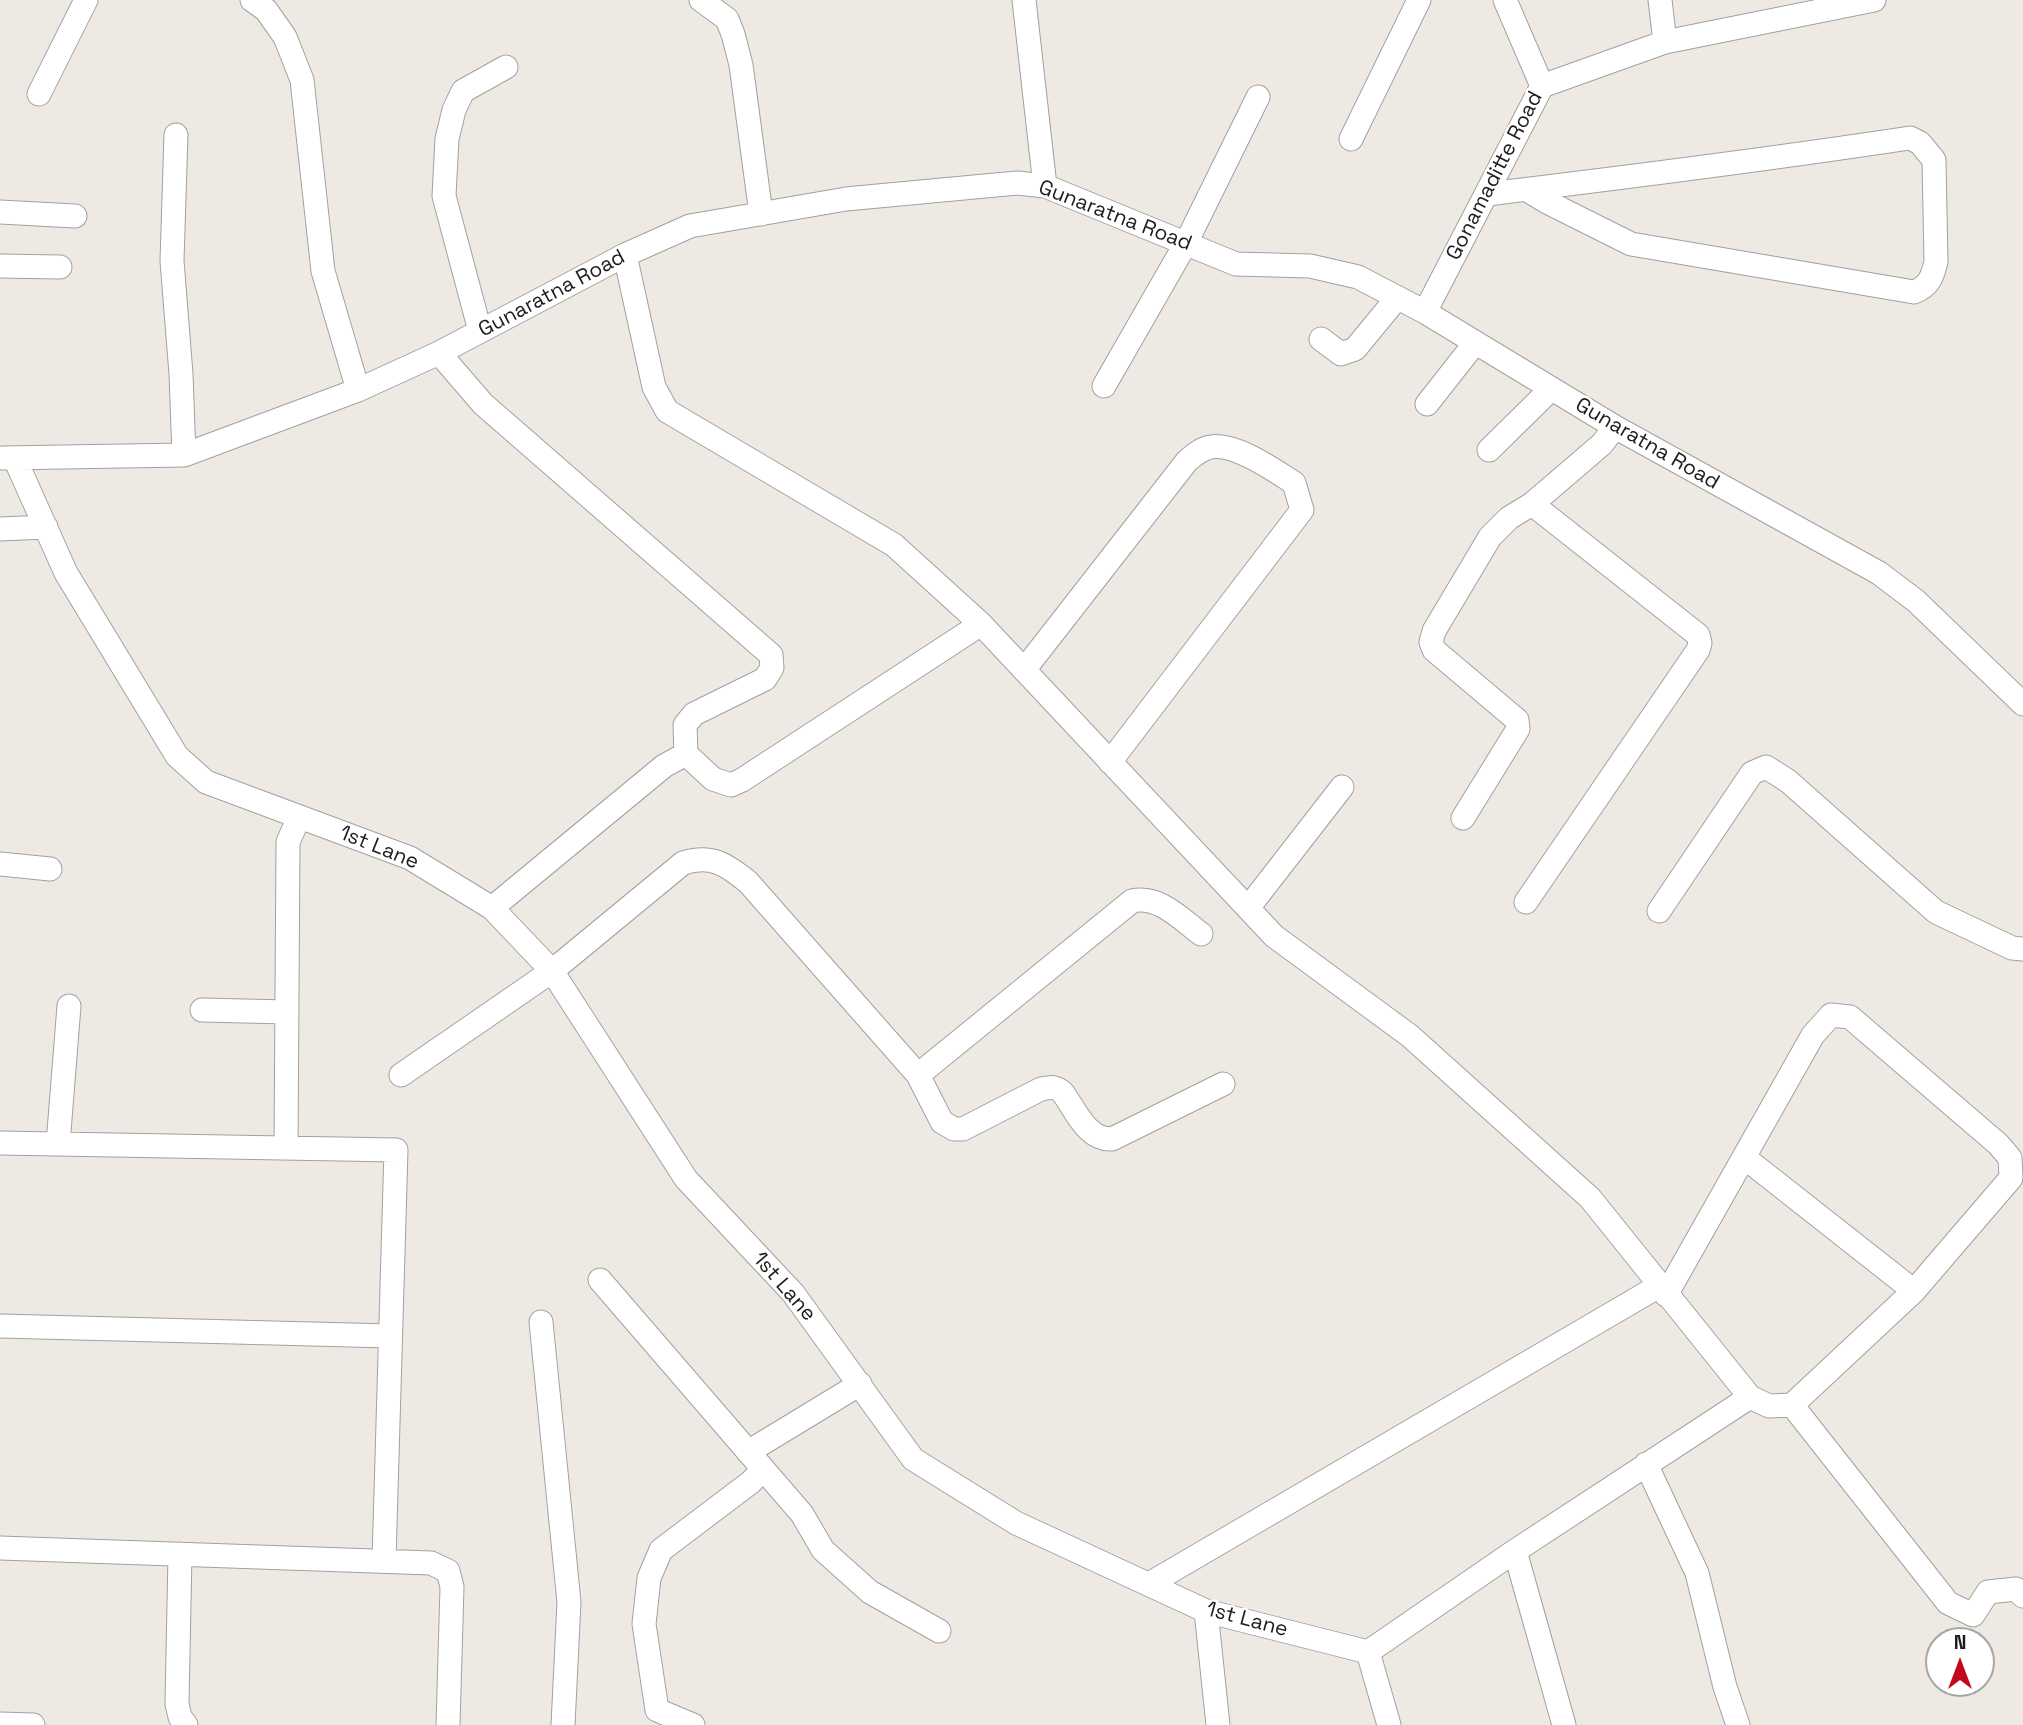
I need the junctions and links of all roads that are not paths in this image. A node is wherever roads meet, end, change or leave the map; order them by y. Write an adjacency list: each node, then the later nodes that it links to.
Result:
1 (86, 0): 12 (street)
2 (252, 0): 34 (street)
3 (701, 0): 20 (street)
4 (1024, 0): 16 (street)
5 (1419, 0): 15 (street)
6 (1505, 0): 11 (street, Gonamaditte Road)
7 (1660, 0): 9 (street)
8 (1874, 0): 9 (street)
9 (1665, 42): 11 (street)
10 (506, 67): 28 (street)
11 (1542, 86): 18 (street, Gonamaditte Road)
12 (39, 94)
13 (1258, 97): 22 (street)
14 (176, 135): 38 (street)
15 (1350, 139)
16 (1045, 186): 20 (street, Gunaratna Road); 22 (street, Gunaratna Road)
17 (1527, 190): 17 (street); 18 (street)
18 (1488, 194): 27 (street, Gonamaditte Road)
19 (0, 212): 21 (street)
20 (761, 214): 23 (street, Gunaratna Road)
21 (75, 216)
22 (1186, 243): 26 (street, Gunaratna Road); 32 (street)
23 (625, 254): 28 (street, Gunaratna Road); 43 (street)
24 (0, 266): 25 (street)
25 (60, 267)
26 (1398, 298): 27 (street, Gunaratna Road); 29 (street)
27 (1425, 312): 30 (street, Gunaratna Road)
28 (480, 331): 31 (street, Gunaratna Road)
29 (1321, 339)
30 (1475, 343): 33 (street, Gunaratna Road); 35 (street)
31 (439, 353): 34 (street, Gunaratna Road); 46 (street)
32 (1104, 386)
33 (1551, 389): 36 (street, Gunaratna Road); 37 (street)
34 (358, 390): 38 (street, Gunaratna Road)
35 (1427, 404)
36 (1615, 427): 40 (street); 45 (street, Gunaratna Road)
37 (1489, 450)
38 (184, 455): 39 (street, Gunaratna Road)
39 (8, 458): 41 (street, 1st Lane)
40 (1532, 504): 50 (street); 53 (street)
41 (46, 527): 42 (street); 49 (street, 1st Lane)
42 (0, 529)
43 (981, 624): 44 (street); 46 (street)
44 (1024, 670): 47 (street); 47 (street)
45 (2022, 701)
46 (686, 754): 54 (street)
47 (1110, 762): 55 (street)
48 (1342, 787): 55 (street)
49 (299, 817): 54 (street, 1st Lane); 62 (street)
50 (1463, 818)
51 (0, 864): 52 (street)
52 (50, 869)
53 (1526, 902)
54 (492, 908): 59 (street, 1st Lane)
55 (1248, 908): 71 (street)
56 (1659, 911): 58 (street)
57 (1201, 934): 64 (street)
58 (2023, 949)
59 (552, 971): 63 (street); 64 (street); 76 (street, 1st Lane)
60 (68, 1006): 67 (street)
61 (202, 1010): 62 (street)
62 (287, 1012): 68 (street)
63 (401, 1075)
64 (918, 1075): 65 (street)
65 (1223, 1084)
66 (0, 1143): 67 (street)
67 (58, 1144): 68 (street)
68 (286, 1148): 75 (street)
69 (1745, 1158): 71 (street); 72 (street); 72 (street)
70 (600, 1280): 79 (street)
71 (1663, 1291): 77 (street); 85 (street)
72 (1914, 1291): 78 (street)
73 (541, 1322): 94 (street)
74 (0, 1326): 75 (street)
75 (390, 1336): 84 (street)
76 (860, 1384): 79 (street); 85 (street, 1st Lane)
77 (1750, 1397): 78 (street); 80 (street)
78 (1792, 1405): 86 (street)
79 (755, 1460): 88 (street); 95 (street)
80 (1646, 1464): 82 (street); 99 (street)
81 (0, 1548): 83 (street)
82 (1515, 1551): 89 (street); 98 (street)
83 (180, 1554): 84 (street); 92 (street)
84 (384, 1560): 93 (street)
85 (1149, 1584): 87 (street, 1st Lane)
86 (2023, 1596)
87 (1206, 1611): 89 (street, 1st Lane); 96 (street)
88 (939, 1631)
89 (1368, 1652): 97 (street)
90 (0, 1724): 91 (street)
91 (33, 1725)
92 (186, 1725)
93 (448, 1725)
94 (563, 1725)
95 (693, 1725)
96 (1218, 1725)
97 (1389, 1725)
98 (1564, 1725)
99 (1738, 1725)

